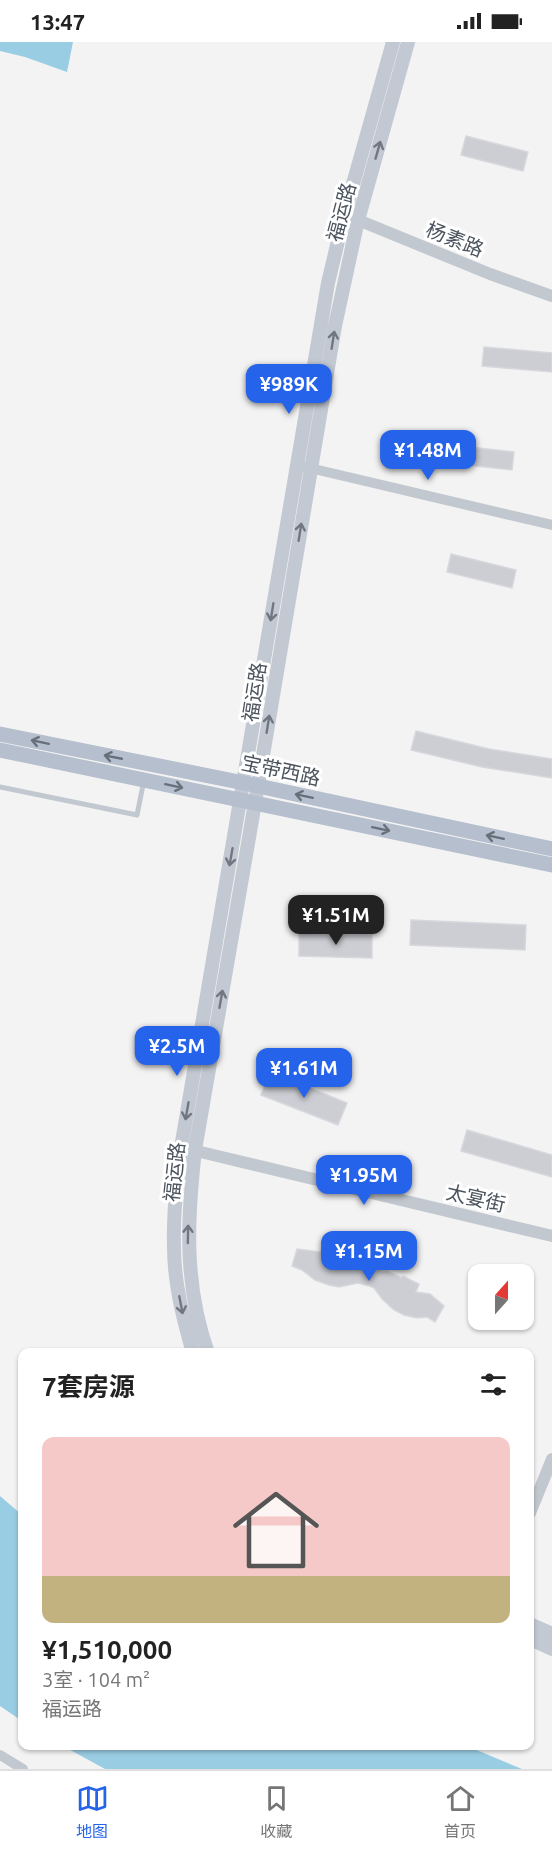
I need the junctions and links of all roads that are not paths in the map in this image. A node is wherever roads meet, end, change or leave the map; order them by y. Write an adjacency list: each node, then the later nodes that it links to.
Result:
1 (393, 42): 3 (main road, 福运路)
2 (408, 42): 4 (main road, 福运路, one-way to 2)
3 (344, 216): 4 (street, 杨素路); 6 (main road, 福运路)
4 (358, 220): 5 (street, 杨素路); 7 (main road, 福运路, one-way to 4)
5 (552, 296)
6 (297, 465): 7 (street); 12 (main road, 福运路, one-way to 12)
7 (311, 468): 8 (street); 12 (main road, 福运路, one-way to 7)
8 (552, 525)
9 (0, 734): 12 (main road, 宝带西路, one-way to 9)
10 (0, 750): 11 (main road, 宝带西路)
11 (144, 780): 13 (lane); 14 (main road, 宝带西路, one-way to 14)
12 (251, 785): 14 (main road, 福运路); 15 (main road, 宝带西路, one-way to 12)
13 (0, 787)
14 (248, 801): 16 (main road, 宝带西路, one-way to 16); 17 (main road, 福运路)
15 (552, 849)
16 (552, 865)
17 (188, 1149): 18 (street, 太宴街); 19 (main road, 福运路, one-way to 19); 20 (main road, 福运路, one-way to 17)
18 (552, 1236)
19 (192, 1348)
20 (207, 1348)
21 (552, 1459): 22 (street)
22 (534, 1503)
23 (534, 1626): 24 (main road)
24 (552, 1634)
25 (534, 1641): 26 (main road)
26 (552, 1649)
27 (0, 1755): 28 (street)
28 (23, 1769)

